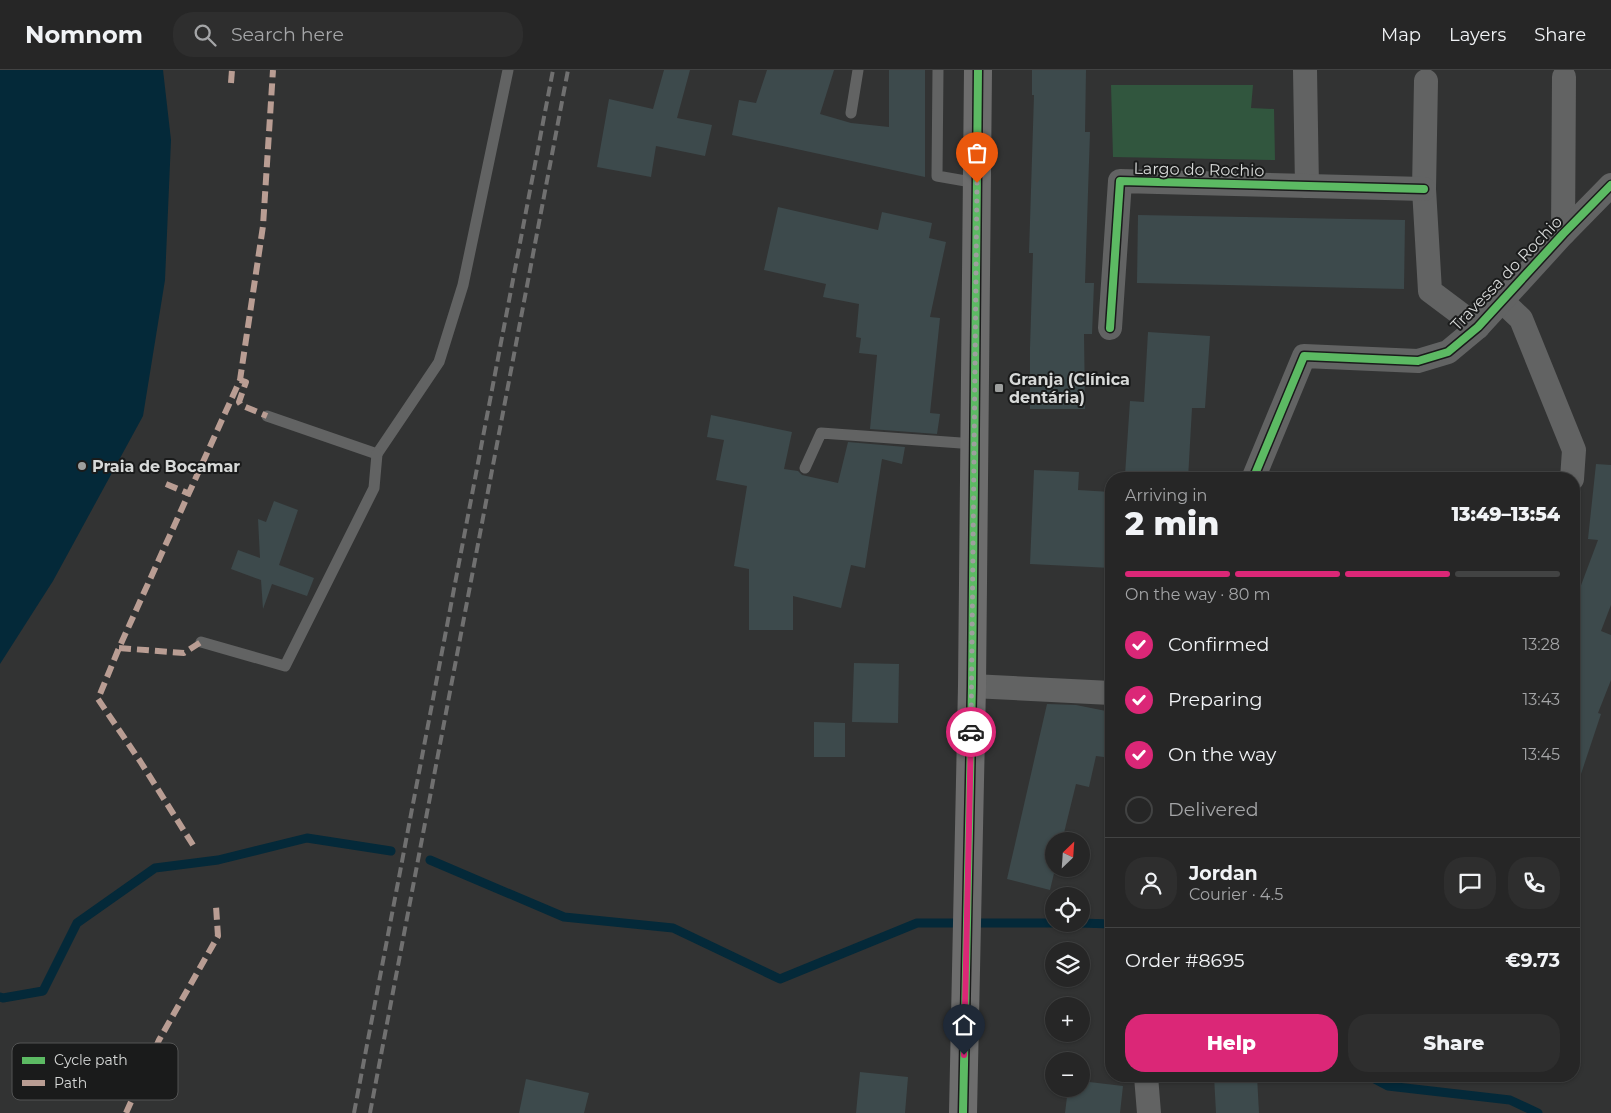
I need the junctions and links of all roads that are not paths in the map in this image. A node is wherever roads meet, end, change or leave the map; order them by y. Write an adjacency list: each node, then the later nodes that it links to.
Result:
1 (508, 70): 19 (lane)
2 (858, 70): 8 (lane)
3 (938, 70): 9 (lane)
4 (978, 70): 9 (main road)
5 (1305, 70): 11 (street)
6 (1564, 77): 13 (street)
7 (1426, 81): 12 (street)
8 (851, 113)
9 (977, 183): 18 (main road)
10 (1611, 185): 13 (street, Travessa do Rochio)
11 (1307, 186): 12 (street, Largo do Rochio); 16 (street, Largo do Rochio)
12 (1424, 189): 15 (street)
13 (1563, 234): 14 (street, Travessa do Rochio)
14 (1502, 301): 15 (street, Travessa do Rochio); 22 (street)
15 (1478, 327): 21 (street, Travessa do Rochio)
16 (1110, 328)
17 (267, 416): 19 (lane)
18 (975, 444): 20 (lane); 24 (main road)
19 (377, 454): 23 (lane)
20 (805, 468)
21 (1256, 472)
22 (1572, 472)
23 (201, 642)
24 (972, 686): 25 (street); 27 (main road)
25 (1105, 693)
26 (1146, 1082): 28 (street)
27 (963, 1113)
28 (1149, 1113)

